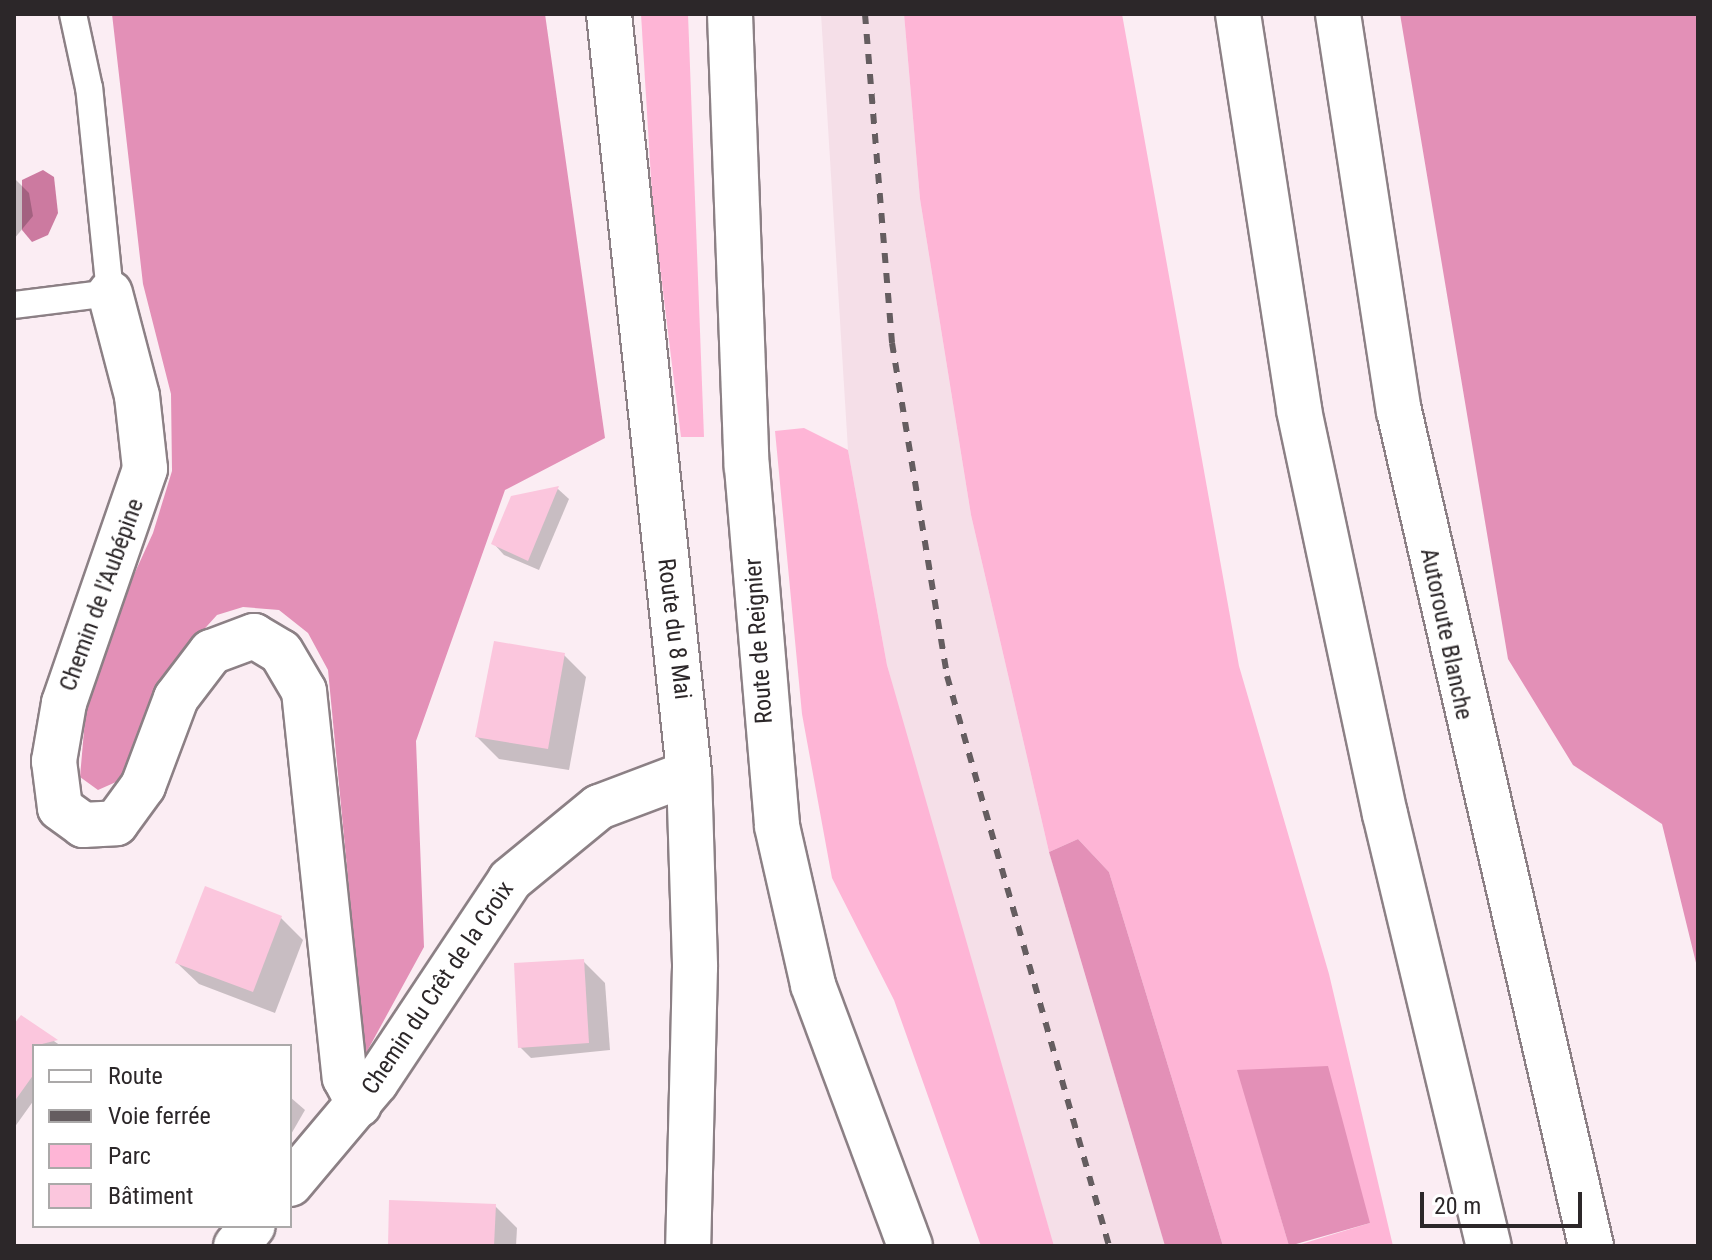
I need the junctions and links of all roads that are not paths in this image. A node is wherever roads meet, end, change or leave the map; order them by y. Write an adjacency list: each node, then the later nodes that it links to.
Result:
1 (73, 14): 6 (lane, Chemin de l'Aubépine)
2 (609, 14): 8 (main road, Route du 8 Mai)
3 (730, 14): 14 (main road, Route de Reignier)
4 (1238, 14): 15 (main road)
5 (1338, 14): 16 (main road, Autoroute Blanche)
6 (110, 293): 7 (lane); 9 (main road, Chemin de l'Aubépine)
7 (14, 305)
8 (689, 773): 9 (main road, Chemin du Crêt de la Croix); 13 (main road, Route du 8 Mai)
9 (359, 1104): 10 (main road, Chemin du Crêt de la Croix)
10 (292, 1182)
11 (251, 1228): 12 (main road)
12 (236, 1246)
13 (688, 1246)
14 (910, 1246)
15 (1489, 1246)
16 (1591, 1246)

